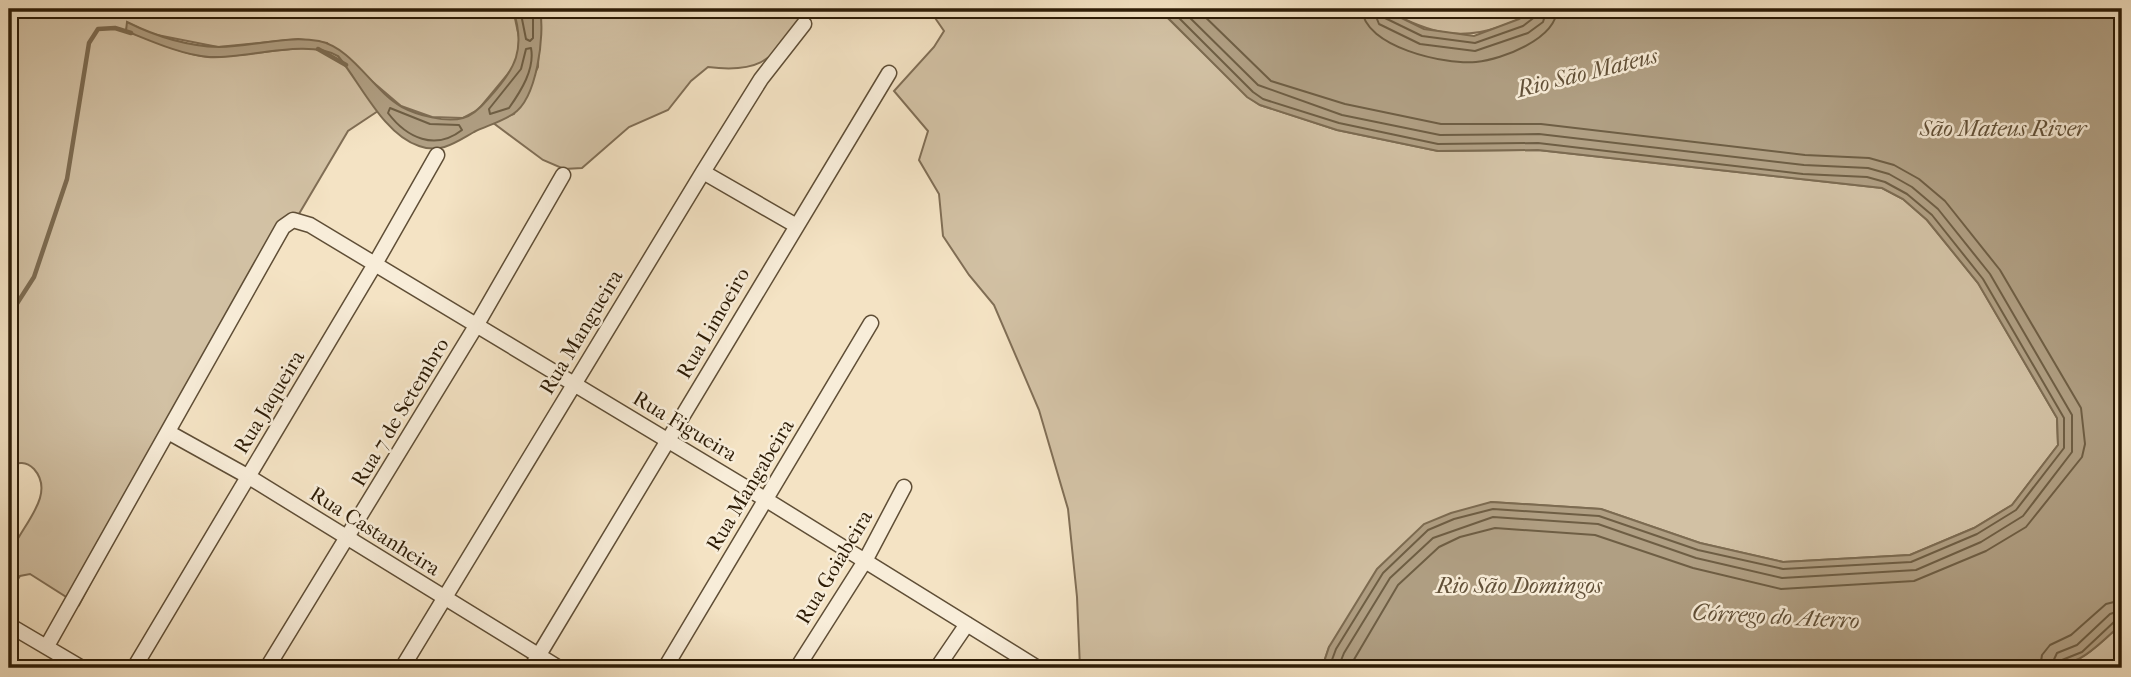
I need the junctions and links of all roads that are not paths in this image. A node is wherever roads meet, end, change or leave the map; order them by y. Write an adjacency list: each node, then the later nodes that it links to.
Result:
1 (804, 24): 4 (street, Rua Mangueira)
2 (889, 73): 6 (street, Rua Limoeiro)
3 (437, 155): 7 (street, Rua Jaqueira)
4 (703, 172): 6 (street); 10 (street, Rua Mangueira)
5 (563, 175): 9 (street, Rua 7 de Setembro)
6 (795, 225): 12 (street, Rua Limoeiro)
7 (375, 264): 9 (street, Rua Figueira); 11 (street, Rua Figueira); 13 (street, Rua Jaqueira)
8 (871, 323): 15 (street, Rua Mangabeira)
9 (476, 326): 10 (street, Rua Figueira); 16 (street, Rua 7 de Setembro)
10 (573, 386): 12 (street, Rua Figueira); 18 (street, Rua Mangueira)
11 (168, 432): 13 (street, Rua Castanheira); 21 (street)
12 (669, 440): 15 (street, Rua Figueira); 22 (street, Rua Limoeiro)
13 (249, 477): 16 (street, Rua Castanheira); 25 (street, Rua Jaqueira)
14 (904, 487): 17 (street, Rua Goiabeira)
15 (765, 499): 17 (street, Rua Figueira); 30 (street, Rua Mangabeira)
16 (347, 538): 18 (street, Rua Castanheira); 26 (street, Rua 7 de Setembro)
17 (864, 561): 19 (street, Rua Figueira); 31 (street, Rua Goiabeira)
18 (443, 598): 22 (street, Rua Castanheira); 27 (street, Rua Mangueira)
19 (967, 624): 23 (street, Rua Figueira); 32 (street)
20 (9, 625): 21 (street)
21 (47, 646): 24 (street)
22 (540, 656): 28 (street, Rua Limoeiro); 29 (street, Rua Castanheira)
23 (1036, 667)
24 (82, 668)
25 (134, 668)
26 (267, 668)
27 (402, 668)
28 (531, 668)
29 (559, 668)
30 (665, 668)
31 (797, 668)
32 (937, 668)

